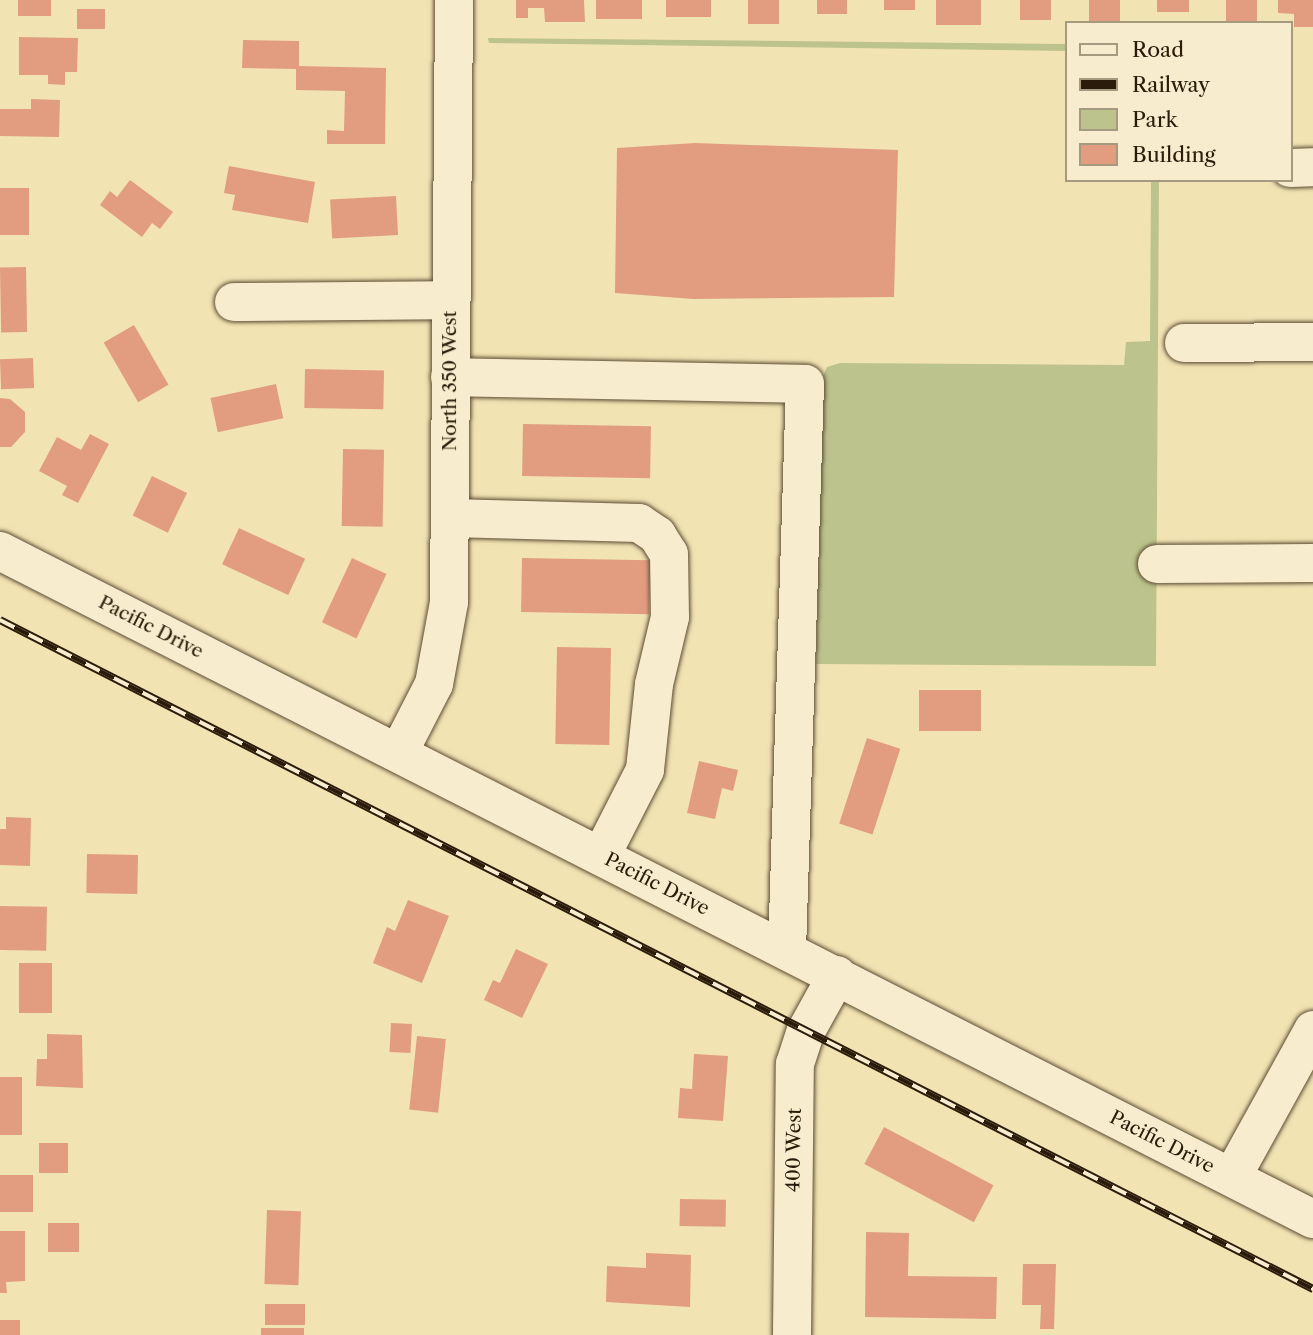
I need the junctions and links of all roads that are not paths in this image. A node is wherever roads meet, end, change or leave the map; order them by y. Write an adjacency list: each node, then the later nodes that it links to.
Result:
1 (454, 0): 4 (street, North 350 West)
2 (1313, 167): 3 (street)
3 (1292, 168)
4 (450, 300): 5 (street); 8 (street, North 350 West)
5 (234, 302)
6 (1313, 342): 7 (street)
7 (1184, 343)
8 (450, 377): 9 (street, North 350 West); 15 (street)
9 (450, 518): 13 (street, North 350 West); 14 (street)
10 (0, 551): 13 (street, Pacific Drive)
11 (1313, 563): 12 (street)
12 (1157, 564)
13 (399, 752): 14 (street, Pacific Drive)
14 (601, 856): 15 (street, Pacific Drive)
15 (788, 950): 16 (street, Pacific Drive)
16 (837, 975): 18 (street, Pacific Drive); 20 (street, 400 West)
17 (1313, 1030): 18 (street)
18 (1232, 1177): 19 (street, Pacific Drive)
19 (1313, 1219)
20 (792, 1335)

